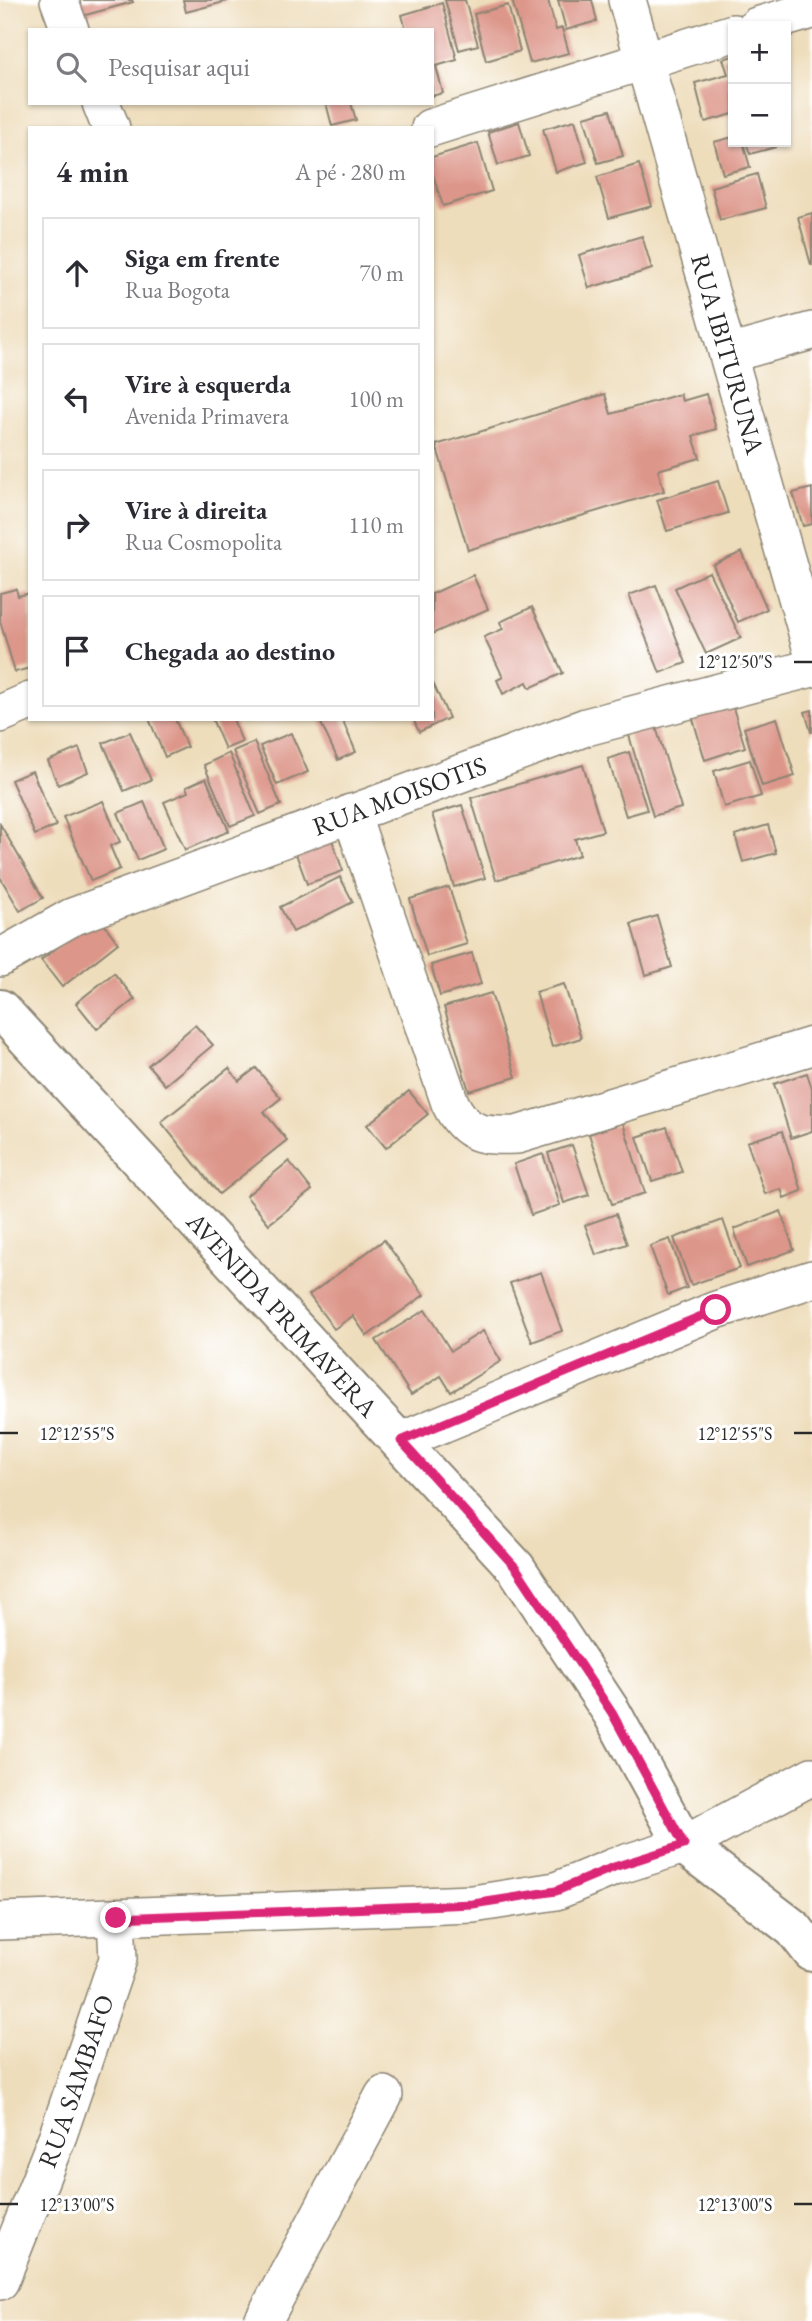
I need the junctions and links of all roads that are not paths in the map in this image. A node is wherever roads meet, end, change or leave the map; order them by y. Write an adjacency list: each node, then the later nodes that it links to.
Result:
1 (60, 0): 5 (street)
2 (627, 0): 7 (street, RUA IBITURUNA)
3 (812, 10): 4 (street)
4 (774, 21)
5 (69, 28)
6 (728, 34): 7 (street)
7 (643, 59): 10 (street); 12 (street, RUA IBITURUNA)
8 (102, 105): 9 (street)
9 (110, 126)
10 (434, 126)
11 (812, 331): 12 (street)
12 (728, 354): 13 (street, RUA IBITURUNA)
13 (812, 650)
14 (812, 668): 17 (street, RUA MOISOTIS)
15 (28, 702): 16 (street)
16 (0, 714)
17 (351, 813): 18 (street, RUA MOISOTIS); 20 (street)
18 (0, 958)
19 (0, 1009): 22 (street, AVENIDA PRIMAVERA)
20 (812, 1045)
21 (812, 1279): 22 (street)
22 (401, 1441): 24 (street, AVENIDA PRIMAVERA)
23 (812, 1776): 24 (street)
24 (684, 1845): 25 (street); 27 (street, AVENIDA PRIMAVERA)
25 (116, 1918): 26 (street); 29 (street, RUA SAMBAFO)
26 (0, 1921)
27 (812, 1952)
28 (384, 2095): 30 (street)
29 (0, 2281)
30 (264, 2321)

